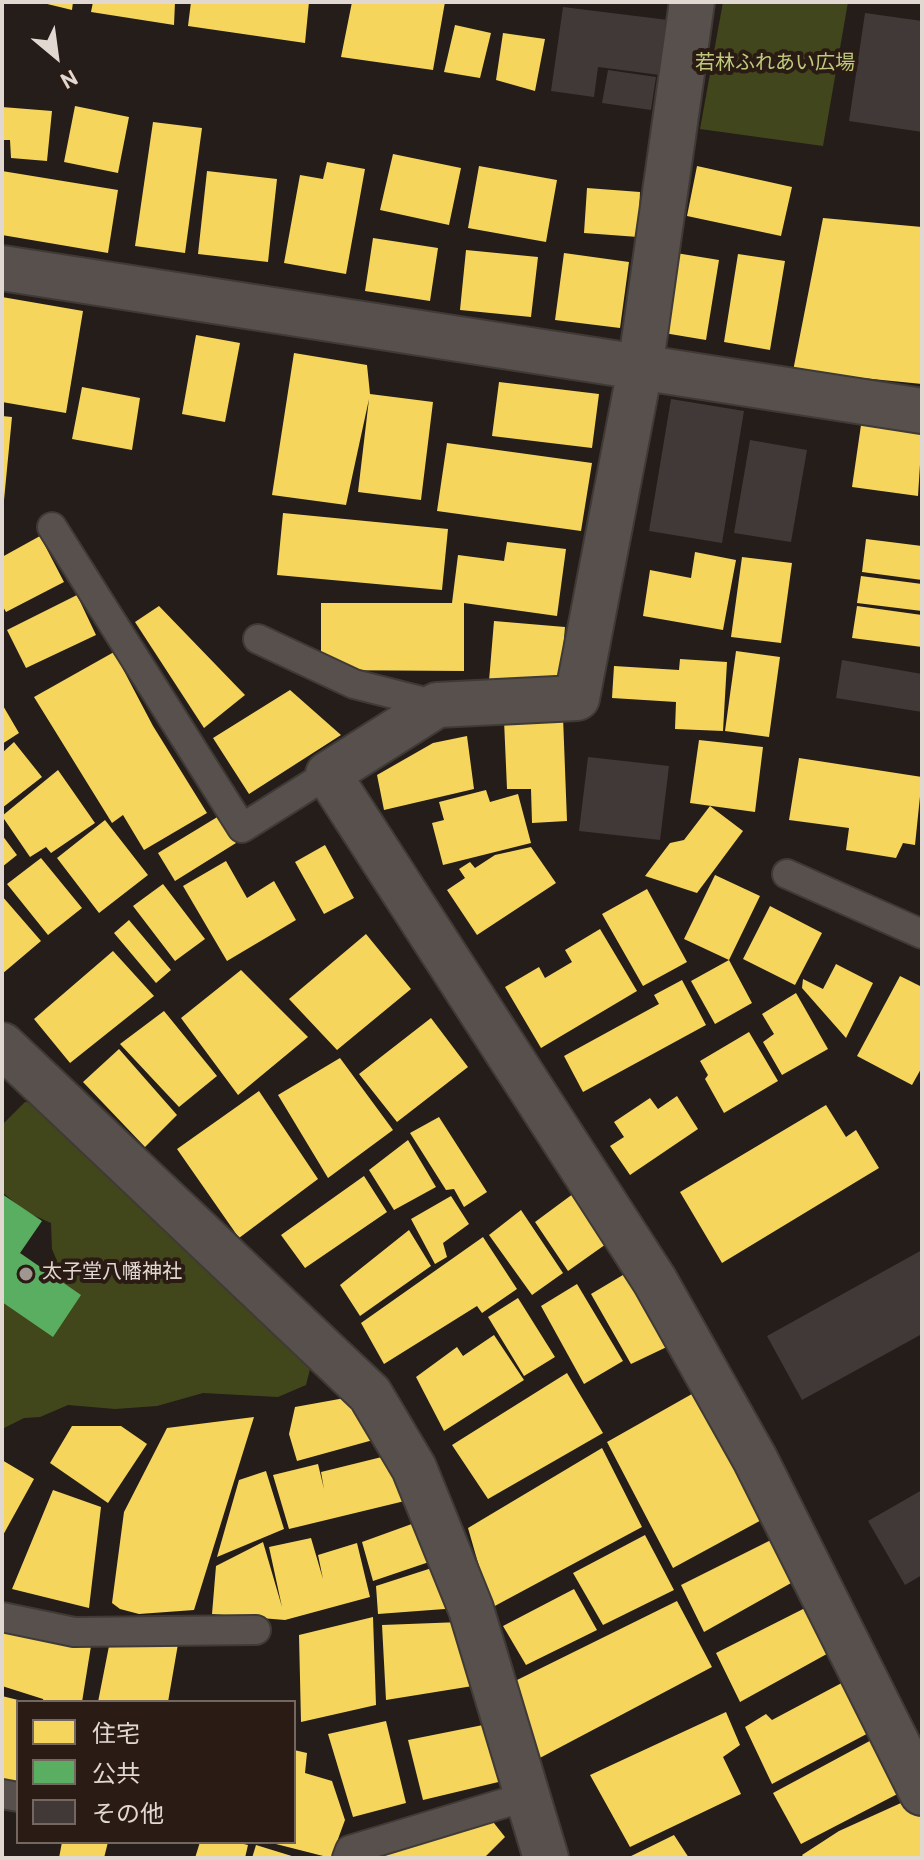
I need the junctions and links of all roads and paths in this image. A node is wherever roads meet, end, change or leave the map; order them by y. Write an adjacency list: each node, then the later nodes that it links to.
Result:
1 (692, 2): 3 (street)
2 (2, 268): 3 (street)
3 (640, 369): 4 (street); 7 (street)
4 (922, 411)
5 (52, 527): 8 (lane)
6 (258, 639): 7 (lane)
7 (437, 705): 8 (street)
8 (328, 774): 14 (street)
9 (787, 874): 10 (lane)
10 (922, 934)
11 (2, 1045): 15 (street)
12 (2, 1617): 13 (lane)
13 (256, 1630)
14 (922, 1793)
15 (528, 1796): 16 (lane); 17 (street)
16 (347, 1858)
17 (546, 1858)

